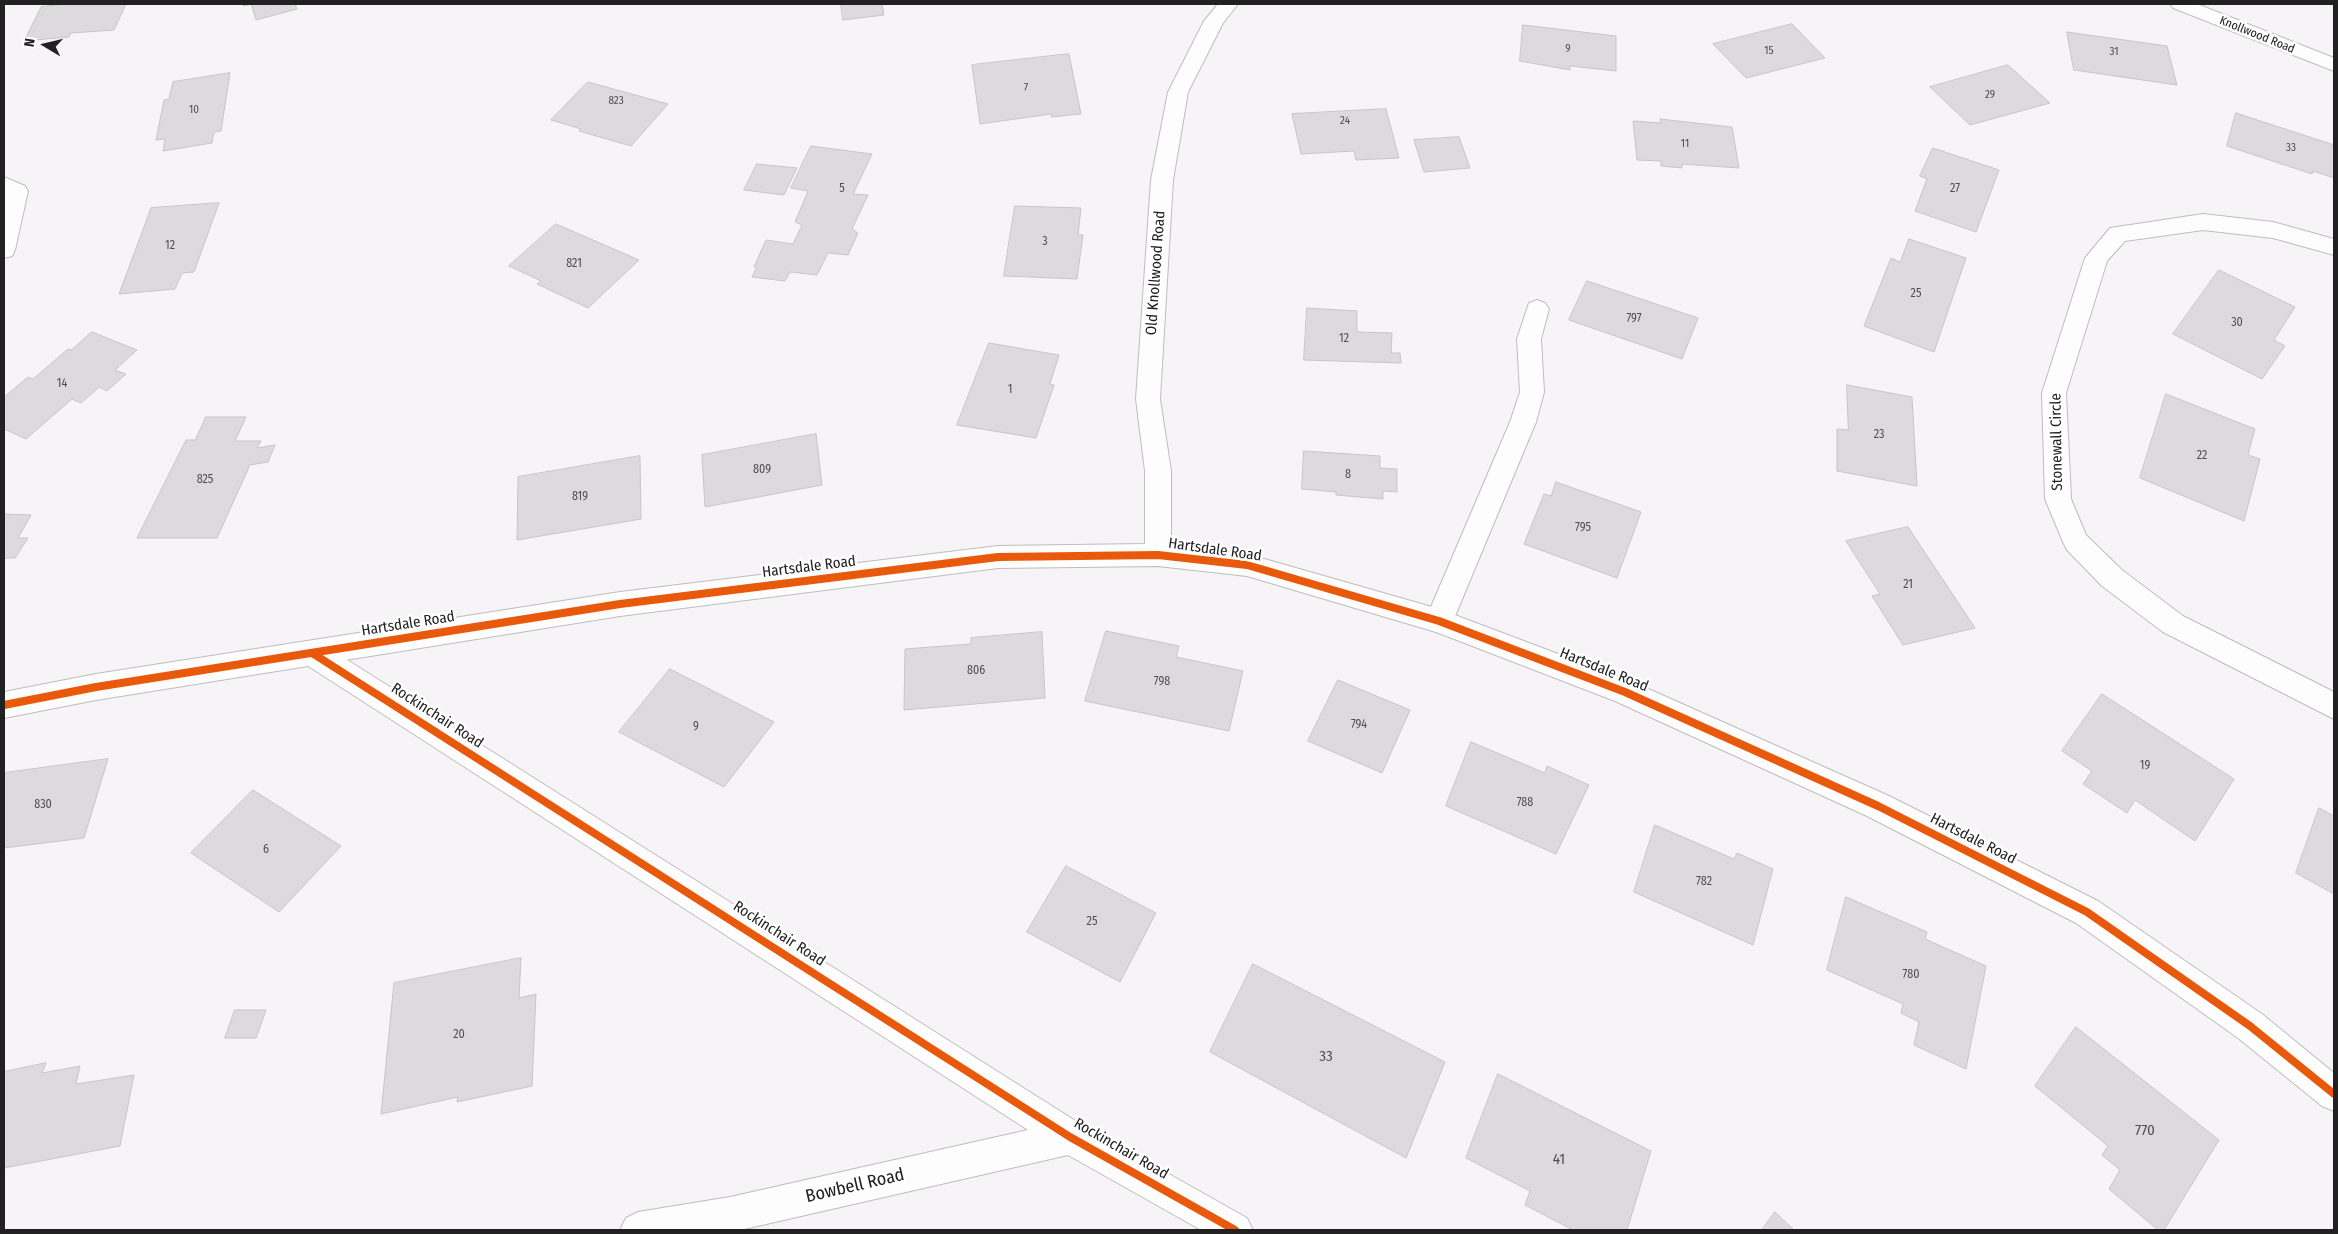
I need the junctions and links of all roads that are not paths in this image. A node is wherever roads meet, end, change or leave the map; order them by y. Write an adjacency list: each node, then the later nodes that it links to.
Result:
1 (1228, 4): 8 (street, Old Knollwood Road)
2 (2180, 4): 3 (street, Knollwood Road)
3 (2334, 65)
4 (4, 184): 6 (street)
5 (2334, 247): 12 (street, Stonewall Circle)
6 (4, 250)
7 (1537, 310): 9 (street)
8 (1158, 555): 9 (street, Hartsdale Road); 10 (street, Hartsdale Road)
9 (1439, 621): 13 (street, Hartsdale Road)
10 (312, 653): 11 (street, Hartsdale Road); 14 (street, Rockinchair Road)
11 (4, 705)
12 (2334, 706)
13 (2334, 1094)
14 (1070, 1137): 15 (street, Bowbell Road); 16 (street, Rockinchair Road)
15 (638, 1230)
16 (1235, 1230)

